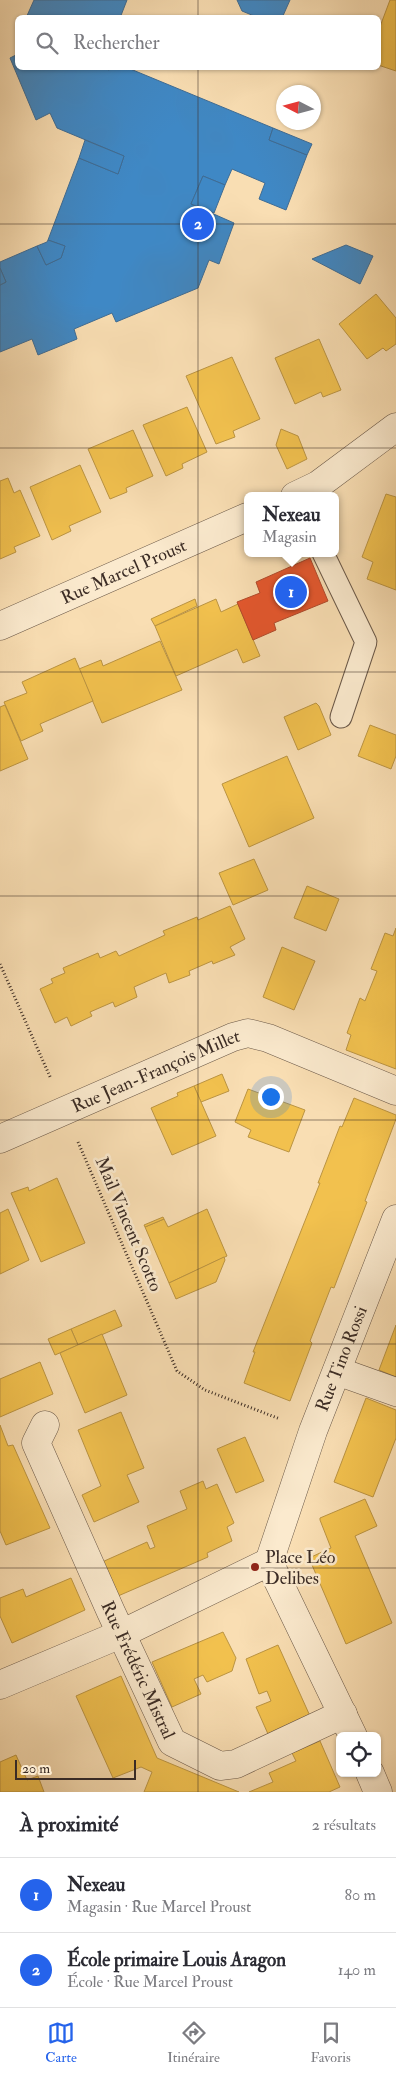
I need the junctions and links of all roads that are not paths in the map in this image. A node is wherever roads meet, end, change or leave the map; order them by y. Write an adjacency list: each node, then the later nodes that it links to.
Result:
1 (396, 427): 2 (street)
2 (303, 492)
3 (244, 518): 5 (street, Rue Marcel Proust)
4 (324, 557): 6 (lane)
5 (0, 626)
6 (341, 717)
7 (396, 1091): 8 (street, Rue Jean-François Millet)
8 (0, 1139)
9 (396, 1219): 10 (street, Rue Tino Rossi)
10 (336, 1371): 11 (street); 13 (street, Rue Tino Rossi)
11 (396, 1392)
12 (45, 1425): 14 (street, Rue Frédéric Mistral)
13 (269, 1562): 14 (street); 16 (street)
14 (121, 1634): 15 (street); 16 (street, Rue Frédéric Mistral)
15 (0, 1684)
16 (348, 1725)
17 (372, 1777): 18 (street)
18 (378, 1792)

